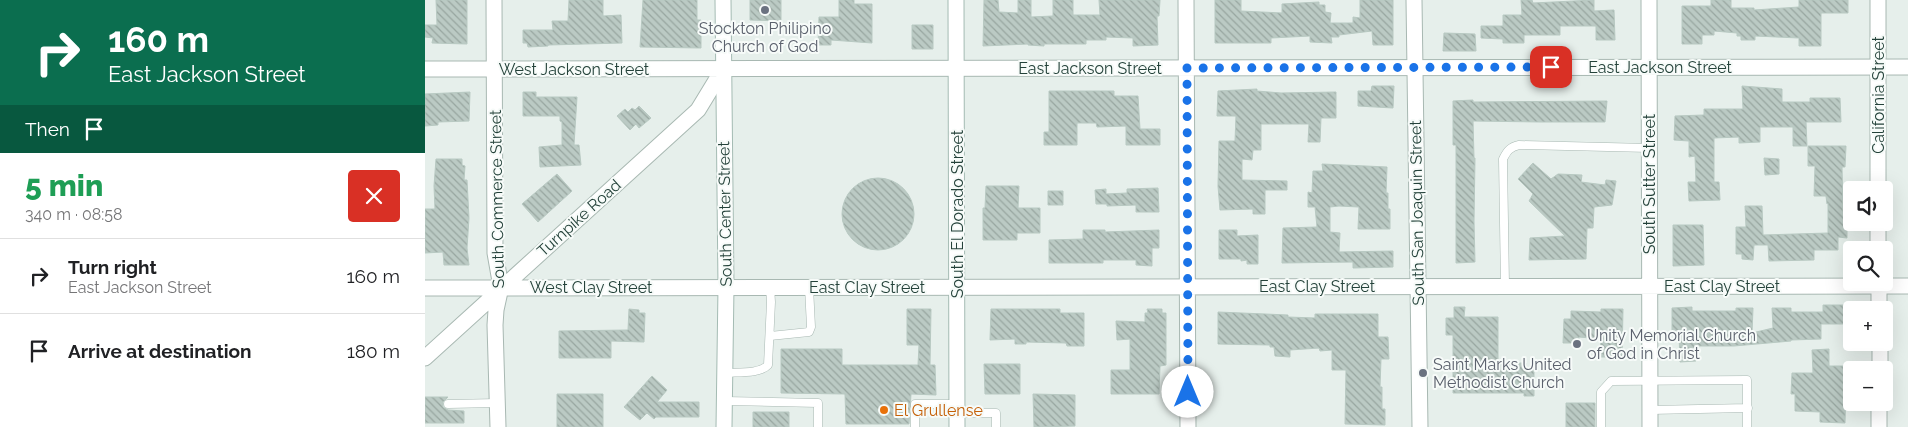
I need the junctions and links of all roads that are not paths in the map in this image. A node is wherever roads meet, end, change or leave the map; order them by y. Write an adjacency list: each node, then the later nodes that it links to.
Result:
1 (494, 0): 15 (street, South Commerce Street)
2 (723, 0): 16 (street, South Center Street)
3 (956, 0): 12 (street, South El Dorado Street)
4 (1186, 0): 13 (street)
5 (1414, 0): 10 (street, South San Joaquin Street)
6 (1649, 0): 11 (street, South Sutter Street)
7 (1878, 0): 8 (street, California Street)
8 (1878, 66): 9 (street, East Jackson Street); 11 (street, East Jackson Street); 18 (street, California Street)
9 (1908, 66)
10 (1415, 67): 11 (street, East Jackson Street); 13 (street, East Jackson Street); 22 (street, South San Joaquin Street)
11 (1649, 67): 17 (street, South Sutter Street)
12 (957, 68): 13 (street, East Jackson Street); 16 (street, East Jackson Street); 30 (street, South El Dorado Street)
13 (1187, 68): 21 (street)
14 (425, 69): 15 (street, West Jackson Street)
15 (495, 69): 16 (street, West Jackson Street); 26 (street, South Commerce Street)
16 (723, 69): 26 (street, Turnpike Road); 27 (street, South Center Street)
17 (1649, 148): 23 (lane); 24 (street, South Sutter Street)
18 (1878, 181)
19 (1843, 284): 24 (street, East Clay Street)
20 (1893, 285): 25 (street, East Clay Street)
21 (1187, 286): 22 (street, East Clay Street); 30 (street, East Clay Street); 48 (street)
22 (1419, 286): 23 (street, East Clay Street); 49 (street, South San Joaquin Street)
23 (1505, 286): 24 (street, East Clay Street)
24 (1649, 286): 35 (street, South Sutter Street)
25 (1908, 286)
26 (501, 287): 27 (street, West Clay Street); 31 (street, West Clay Street); 33 (street, Turnpike Road); 37 (street, South Commerce Street)
27 (726, 287): 28 (street, East Clay Street); 34 (street, South Center Street)
28 (770, 287): 29 (street, East Clay Street); 32 (lane)
29 (809, 287): 30 (street, East Clay Street); 32 (lane)
30 (957, 287): 42 (street, South El Dorado Street)
31 (425, 288)
32 (770, 336): 34 (lane)
33 (425, 358)
34 (726, 373): 36 (street, South Center Street)
35 (1650, 381): 39 (lane); 40 (street, South Sutter Street); 50 (lane)
36 (725, 401): 44 (street, South Center Street); 45 (lane)
37 (497, 403): 38 (lane); 43 (street, South Commerce Street)
38 (448, 404)
39 (1748, 408): 40 (lane); 52 (lane)
40 (1650, 410): 51 (street, South Sutter Street)
41 (1879, 411): 53 (street)
42 (957, 415): 46 (lane); 47 (lane)
43 (498, 427)
44 (724, 427)
45 (818, 427)
46 (915, 427)
47 (996, 427)
48 (1188, 427)
49 (1420, 427)
50 (1601, 427)
51 (1650, 427)
52 (1747, 427)
53 (1879, 427)

